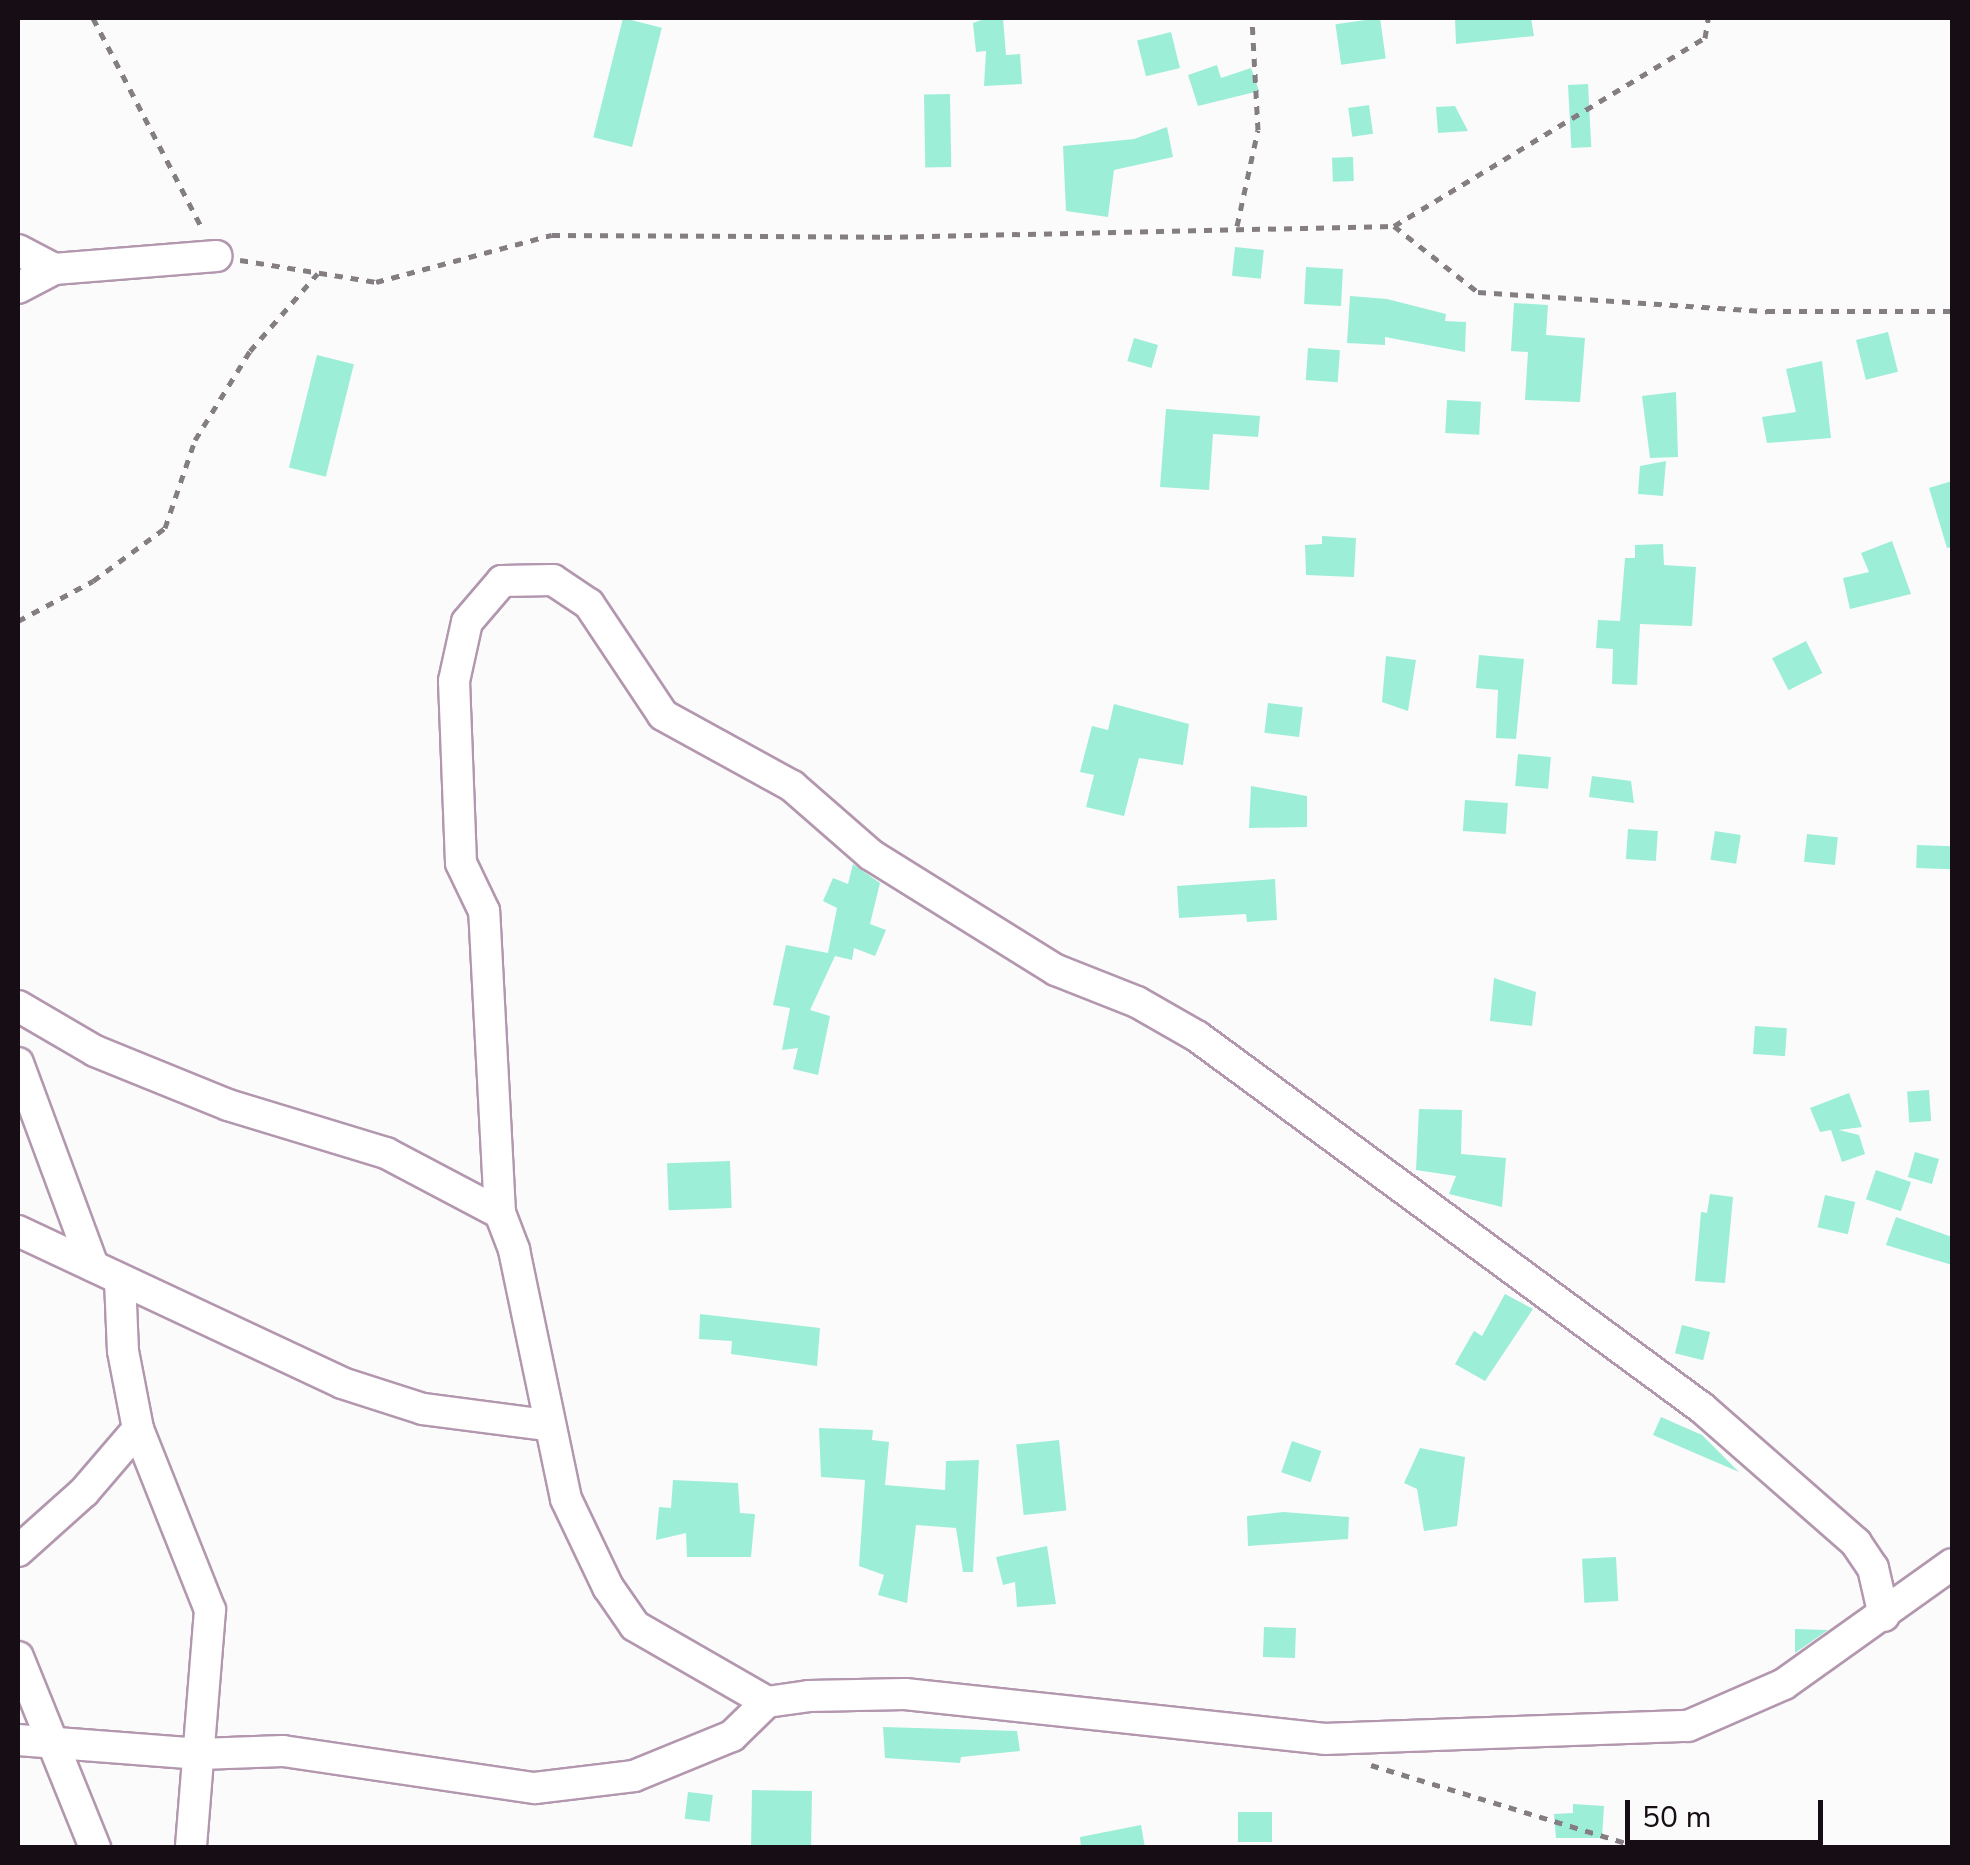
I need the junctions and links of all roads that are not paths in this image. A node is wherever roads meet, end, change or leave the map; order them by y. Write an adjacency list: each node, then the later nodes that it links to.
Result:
1 (18, 250): 3 (street)
2 (216, 256): 3 (street)
3 (54, 269): 4 (street)
4 (18, 288)
5 (18, 1006): 7 (street)
6 (18, 1063): 9 (street)
7 (500, 1213): 10 (street); 14 (street)
8 (18, 1231): 9 (street)
9 (107, 1273): 10 (street); 11 (street)
10 (547, 1425): 16 (street)
11 (138, 1428): 12 (street); 19 (street)
12 (18, 1551)
13 (1952, 1564): 14 (street)
14 (1884, 1616): 16 (street)
15 (18, 1657): 18 (street)
16 (767, 1702): 19 (street)
17 (18, 1740): 18 (street)
18 (50, 1742): 19 (street); 20 (street)
19 (200, 1754): 21 (street)
20 (95, 1848)
21 (191, 1848)

